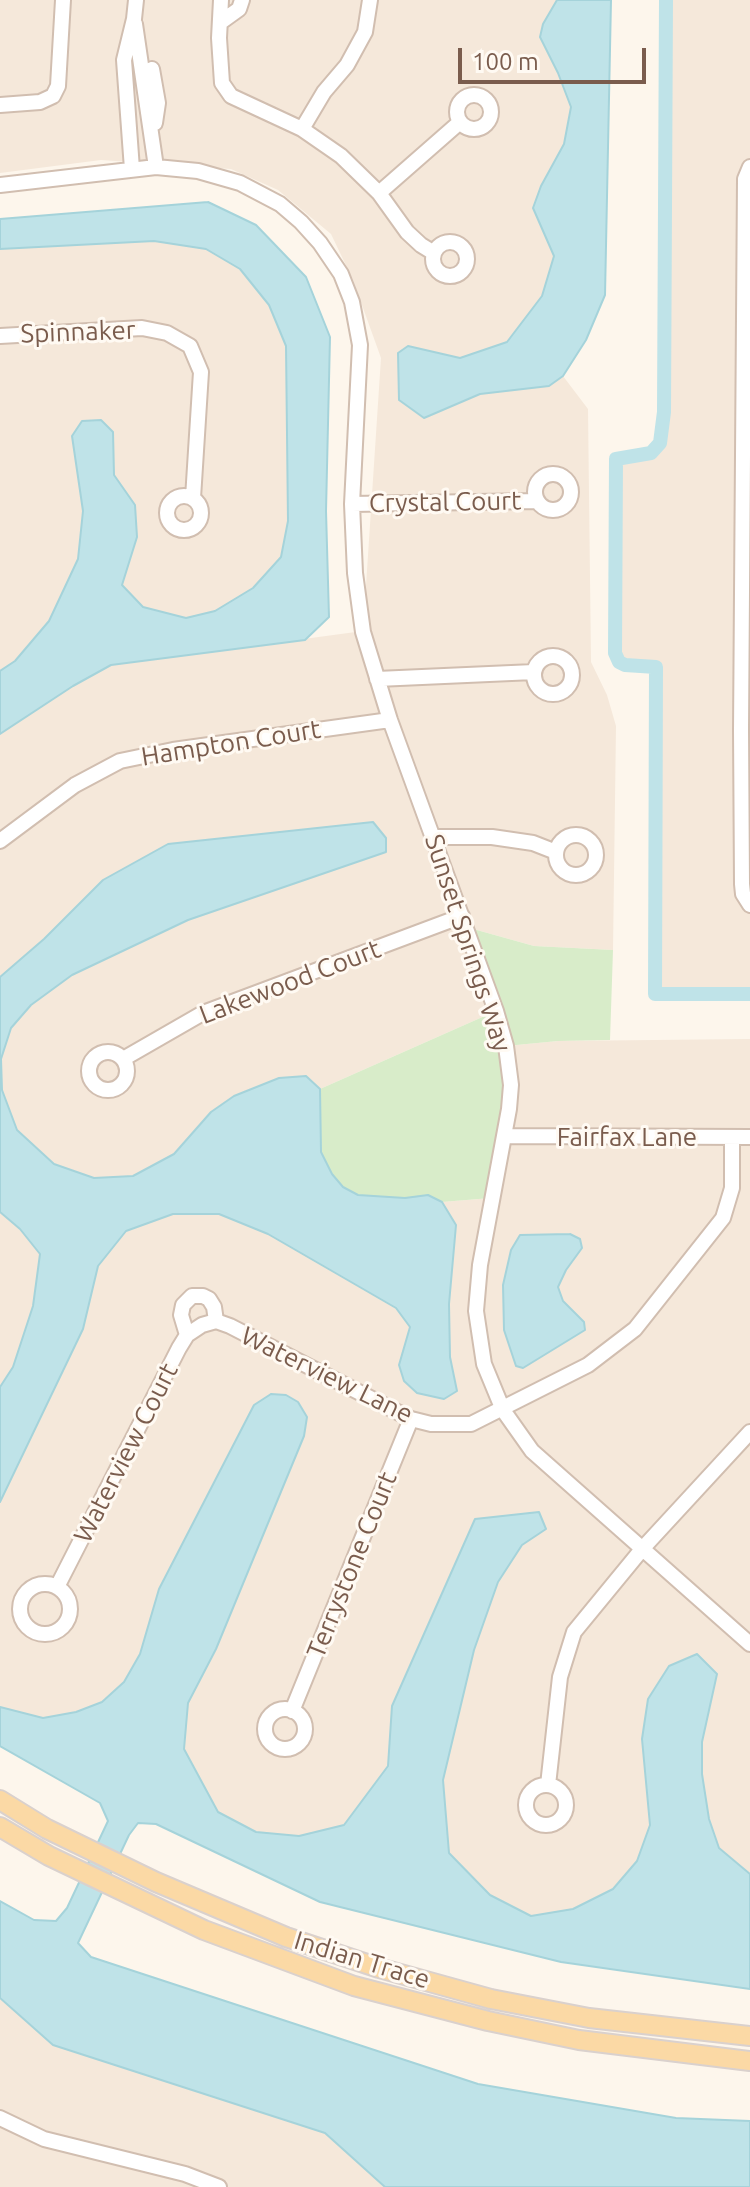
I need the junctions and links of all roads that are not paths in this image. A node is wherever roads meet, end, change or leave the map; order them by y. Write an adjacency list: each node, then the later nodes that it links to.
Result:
1 (63, 0): 8 (street)
2 (136, 0): 6 (street)
3 (221, 0): 7 (street)
4 (242, 0): 7 (street)
5 (370, 0): 10 (street)
6 (134, 19): 11 (street); 13 (street)
7 (221, 22): 10 (street)
8 (0, 105)
9 (460, 122): 15 (street)
10 (302, 129): 15 (street)
11 (156, 167): 13 (street, Sunset Springs Way); 22 (street, Sunset Springs Way)
12 (750, 167): 17 (street)
13 (132, 169): 14 (street, Sunset Springs Way)
14 (0, 185)
15 (379, 193): 16 (street)
16 (434, 253)
17 (747, 303): 19 (street)
18 (0, 336): 20 (street, Spinnaker)
19 (747, 453): 23 (street)
20 (193, 498)
21 (537, 501): 22 (street, Crystal Court)
22 (352, 504): 25 (street, Sunset Springs Way)
23 (746, 585): 27 (street)
24 (534, 672): 25 (street)
25 (377, 679): 26 (street, Sunset Springs Way)
26 (390, 720): 28 (street, Sunset Springs Way); 29 (street, Hampton Court)
27 (745, 730): 31 (street)
28 (433, 837): 30 (street); 32 (street, Sunset Springs Way)
29 (0, 841)
30 (556, 852)
31 (749, 904)
32 (462, 916): 33 (street, Lakewood Court); 34 (street, Sunset Springs Way)
33 (123, 1059)
34 (504, 1136): 35 (street, Fairfax Lane); 39 (street, Sunset Springs Way)
35 (732, 1137): 36 (street, Fairfax Lane); 39 (street, Waterview Lane)
36 (750, 1137)
37 (209, 1323): 38 (street, Waterview Court); 38 (street); 40 (street, Waterview Lane)
38 (187, 1335): 43 (street, Waterview Court)
39 (503, 1410): 40 (street, Waterview Lane); 42 (street, Sunset Springs Way)
40 (411, 1419): 45 (street, Terrystone Court)
41 (750, 1432): 42 (street)
42 (643, 1548): 44 (street, Sunset Springs Way); 46 (street)
43 (57, 1587)
44 (750, 1644)
45 (292, 1711)
46 (548, 1785)
47 (0, 1800): 49 (main road, Indian Trace)
48 (0, 1827): 50 (main road, Indian Trace)
49 (750, 2036)
50 (750, 2061)
51 (0, 2118): 52 (street)
52 (219, 2187)

